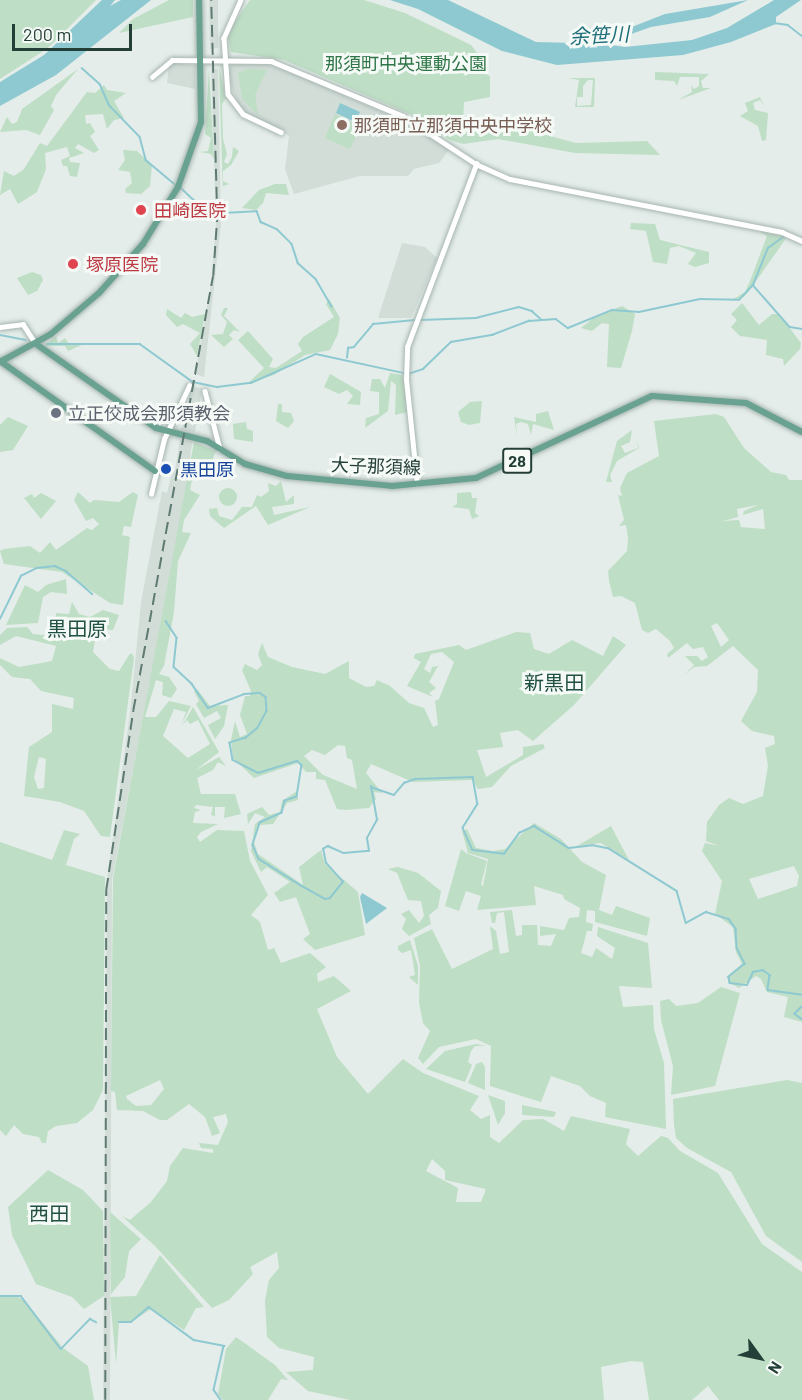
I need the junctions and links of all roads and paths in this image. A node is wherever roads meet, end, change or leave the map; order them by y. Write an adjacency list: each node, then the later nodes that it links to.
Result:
1 (199, 0): 4 (main road)
2 (241, 0): 3 (street)
3 (224, 58): 4 (street); 6 (street); 7 (street)
4 (201, 59): 5 (street); 10 (main road)
5 (152, 78)
6 (281, 132)
7 (476, 164): 8 (street); 18 (street)
8 (802, 241)
9 (0, 327): 10 (street)
10 (36, 344): 11 (main road); 15 (main road, 大子那須線 / 28)
11 (0, 361): 17 (main road)
12 (189, 386): 15 (street)
13 (205, 391): 16 (street)
14 (802, 432): 18 (main road, 大子那須線 / 28)
15 (166, 433): 16 (main road, 大子那須線 / 28); 17 (street)
16 (220, 449): 18 (main road, 大子那須線 / 28)
17 (155, 471): 19 (street)
18 (417, 484)
19 (151, 494)

